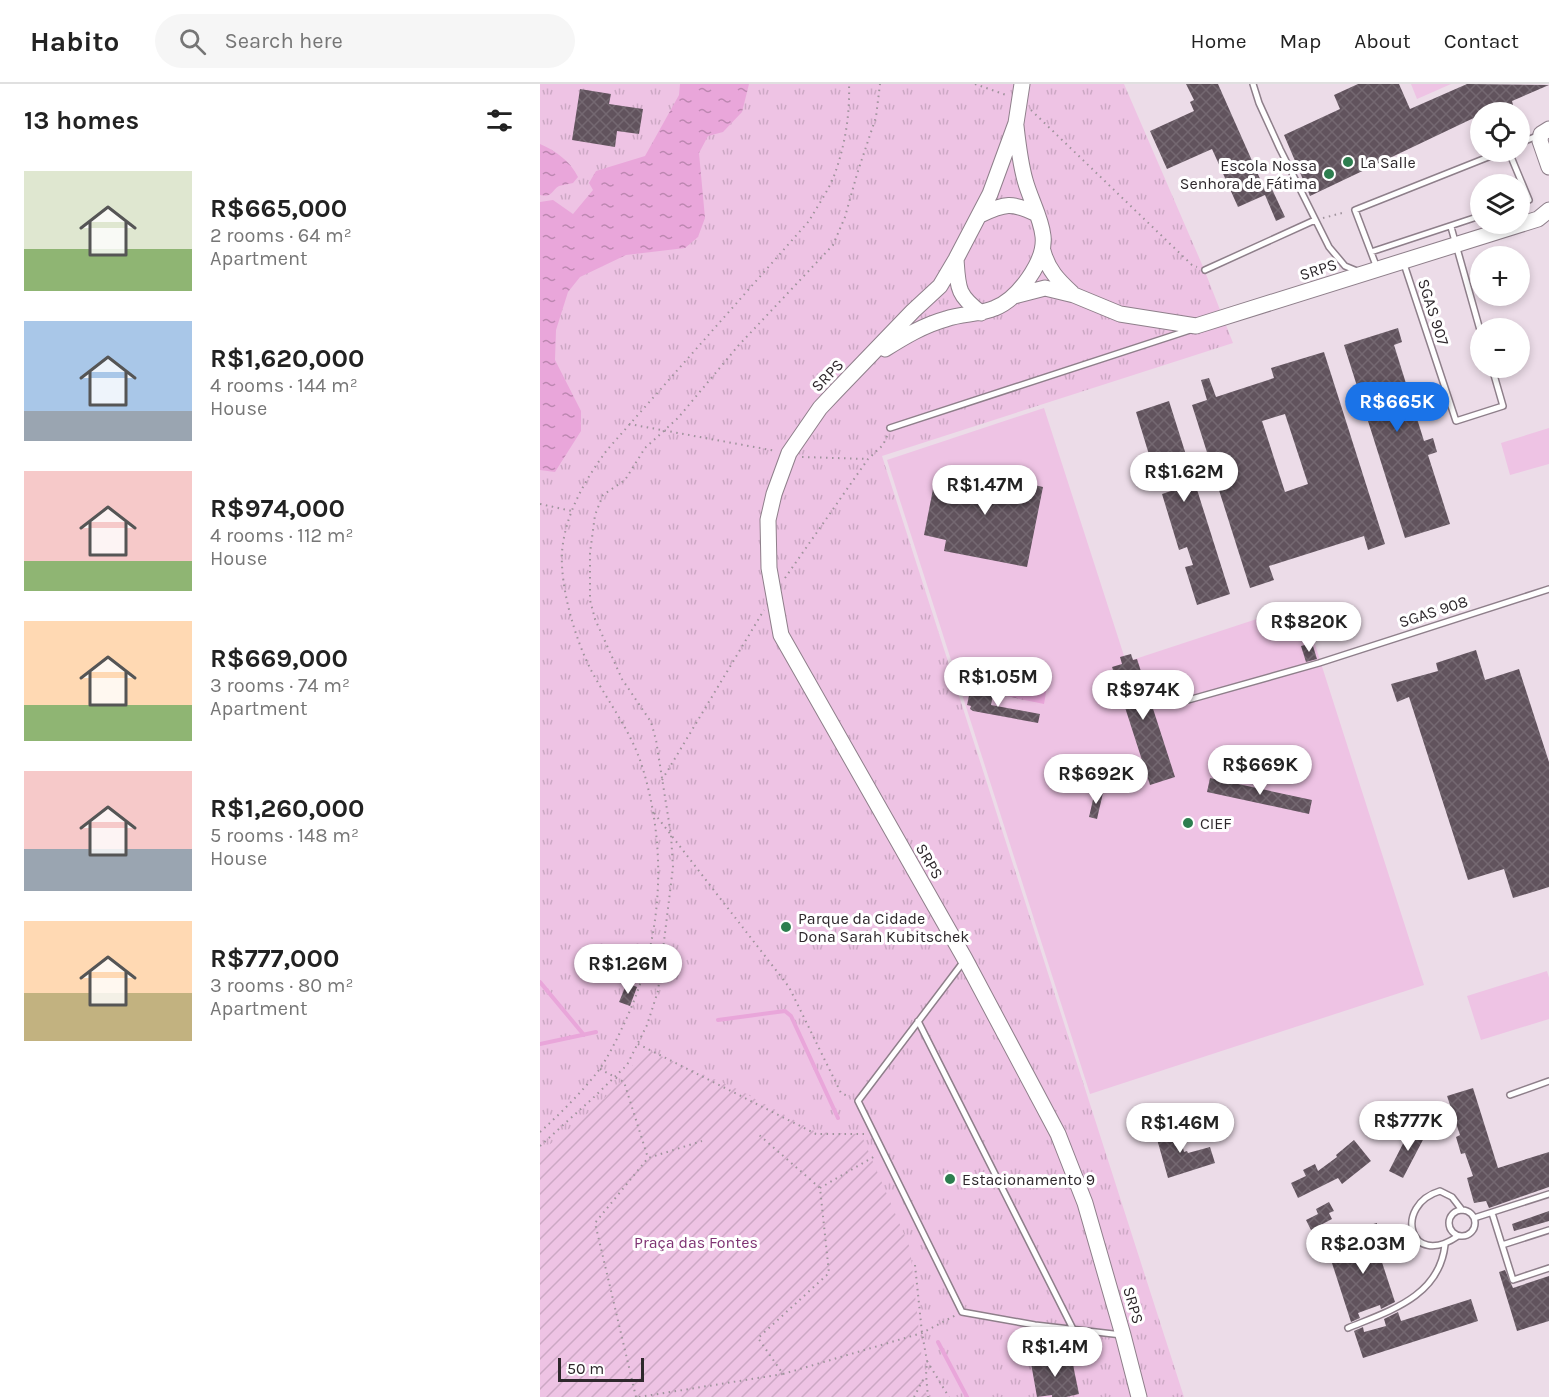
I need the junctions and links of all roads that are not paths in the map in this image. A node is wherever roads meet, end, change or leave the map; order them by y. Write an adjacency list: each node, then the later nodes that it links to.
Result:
1 (1022, 84): 3 (main road, SRPS)
2 (1253, 84): 11 (lane)
3 (1016, 123): 8 (main road, SRPS); 9 (main road, SRPS)
4 (1545, 131): 5 (lane); 7 (main road)
5 (1530, 138)
6 (1475, 162): 16 (lane)
7 (1549, 167)
8 (1037, 214): 9 (main road); 15 (main road, SRPS)
9 (980, 215): 17 (main road, SRPS)
10 (1545, 216): 14 (main road, SRPS)
11 (1314, 220): 19 (lane); 20 (lane)
12 (1470, 220): 13 (lane)
13 (1451, 227): 14 (lane); 16 (lane)
14 (1456, 245): 18 (main road, SRPS); 24 (lane)
15 (1043, 251): 21 (main road, SRPS); 22 (main road, SRPS)
16 (1371, 252): 20 (lane)
17 (956, 260): 23 (main road); 26 (main road, SRPS)
18 (1404, 262): 20 (main road, SRPS); 27 (lane, SGAS 907)
19 (1205, 270)
20 (1371, 272): 25 (main road, SRPS)
21 (1074, 295): 22 (main road, SRPS); 25 (main road, SRPS)
22 (1014, 296): 23 (main road, SRPS)
23 (981, 313): 26 (main road, SRPS)
24 (1477, 318)
25 (1196, 327): 28 (lane)
26 (865, 362): 31 (main road, SRPS)
27 (1495, 378)
28 (890, 428)
29 (1549, 588): 30 (lane, SGAS 908)
30 (1180, 702)
31 (965, 959): 32 (lane); 46 (main road, SRPS)
32 (918, 1021): 45 (lane); 45 (lane)
33 (1549, 1081): 34 (lane)
34 (1510, 1095)
35 (1549, 1194): 37 (lane)
36 (1462, 1210): 38 (lane); 40 (lane); 41 (lane)
37 (1492, 1213): 38 (lane); 42 (lane)
38 (1474, 1218): 40 (lane)
39 (1549, 1230): 42 (lane)
40 (1458, 1236): 41 (lane)
41 (1446, 1245): 44 (lane)
42 (1502, 1245): 43 (lane)
43 (1549, 1268)
44 (1348, 1328)
45 (1073, 1329): 46 (lane)
46 (1123, 1335): 47 (main road, SRPS)
47 (1139, 1397)

